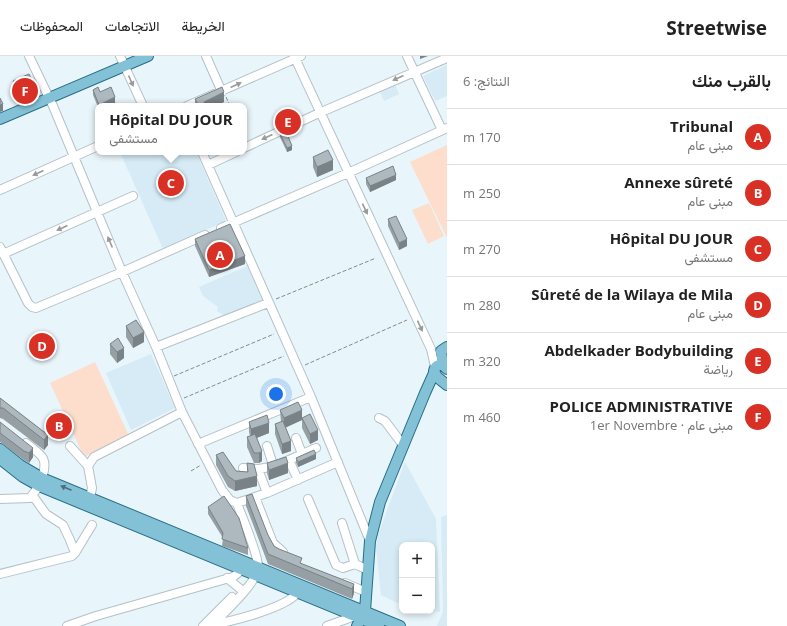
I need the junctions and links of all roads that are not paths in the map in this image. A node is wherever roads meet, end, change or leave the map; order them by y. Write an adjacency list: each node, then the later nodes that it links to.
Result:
1 (29, 56): 11 (street)
2 (120, 56): 8 (street)
3 (148, 56): 8 (main road)
4 (206, 56): 10 (street)
5 (406, 56): 9 (street)
6 (296, 57): 10 (street, one-way to 6); 14 (street)
7 (447, 58): 9 (street)
8 (125, 66): 11 (main road); 12 (street, one-way to 12)
9 (413, 72): 14 (street, one-way to 14); 16 (street)
10 (223, 91): 13 (street)
11 (49, 98): 15 (main road); 21 (street)
12 (141, 103)
13 (194, 103)
14 (319, 113): 18 (street, one-way to 18); 23 (street)
15 (0, 119)
16 (444, 129): 23 (street)
17 (95, 147): 21 (street)
18 (247, 147)
19 (203, 155): 22 (street)
20 (230, 155): 22 (street)
21 (74, 157): 24 (street, one-way to 24); 26 (street)
22 (208, 165): 27 (street)
23 (348, 174): 27 (street); 32 (street, one-way to 32)
24 (0, 190)
25 (133, 196): 26 (street)
26 (97, 212): 28 (street, one-way to 28); 29 (street, one-way to 26)
27 (233, 223): 29 (street); 30 (street)
28 (2, 250): 29 (street)
29 (122, 272): 31 (street)
30 (271, 301): 31 (street); 34 (street)
31 (156, 347): 35 (street)
32 (440, 349): 33 (main road)
33 (442, 374): 40 (main road)
34 (311, 397): 39 (street); 48 (street)
35 (182, 412): 39 (street); 50 (street)
36 (379, 418): 40 (street)
37 (17, 436): 54 (street)
38 (296, 438): 45 (street)
39 (198, 444): 61 (street)
40 (404, 445): 64 (main road)
41 (70, 446): 50 (street)
42 (267, 446): 49 (street)
43 (316, 448): 45 (street)
44 (0, 449): 54 (main road)
45 (302, 454): 47 (street)
46 (0, 459): 54 (main road)
47 (289, 460): 49 (street); 53 (street)
48 (338, 462): 53 (street); 64 (street)
49 (274, 465): 52 (street)
50 (88, 466): 58 (street)
51 (243, 468): 52 (street)
52 (258, 469): 55 (street)
53 (298, 480): 55 (street)
54 (41, 482): 56 (street); 58 (main road, one-way to 54); 68 (main road)
55 (267, 493): 57 (street)
56 (33, 496): 60 (street); 66 (street)
57 (255, 497): 61 (street); 65 (street)
58 (90, 498): 68 (main road)
59 (308, 498): 67 (street)
60 (0, 499)
61 (237, 503): 68 (street)
62 (342, 523): 67 (street)
63 (92, 526): 66 (street)
64 (370, 541): 69 (main road)
65 (283, 552)
66 (75, 553): 70 (street)
67 (355, 564): 69 (street)
68 (253, 568): 71 (street); 73 (street); 74 (main road); 76 (main road)
69 (368, 570): 75 (main road)
70 (0, 574)
71 (227, 578): 73 (street); 77 (street)
72 (338, 581): 75 (street)
73 (242, 591): 78 (street); 79 (street)
74 (298, 592): 76 (main road); 79 (street)
75 (366, 592): 76 (main road)
76 (359, 618): 80 (street); 81 (main road); 82 (main road)
77 (67, 626)
78 (203, 626)
79 (211, 626)
80 (327, 626)
81 (378, 626)
82 (400, 626)

